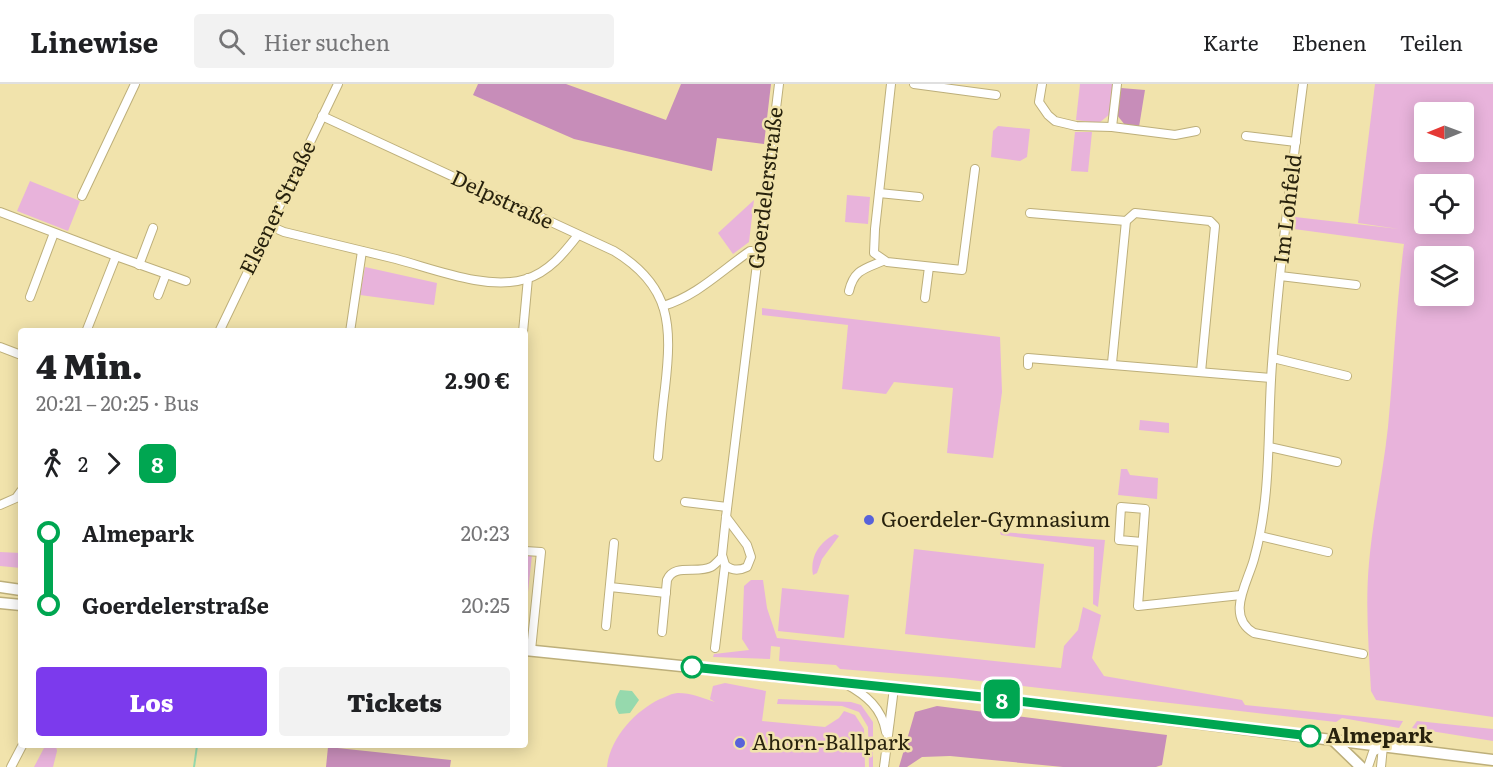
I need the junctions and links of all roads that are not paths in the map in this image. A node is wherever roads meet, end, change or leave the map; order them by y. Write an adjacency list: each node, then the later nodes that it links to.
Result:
1 (135, 84): 17 (street)
2 (338, 84): 10 (street, Elsener Straße)
3 (779, 84): 27 (street, Goerdelerstraße)
4 (891, 84): 16 (street)
5 (914, 84): 9 (street)
6 (1042, 84): 11 (street)
7 (1117, 84): 11 (street)
8 (1304, 84): 14 (street, Im Lohfeld)
9 (996, 95)
10 (322, 116): 22 (street, Elsener Straße); 25 (street, Delpstraße)
11 (1112, 127): 12 (street)
12 (1196, 131)
13 (1246, 136): 14 (street, Im Lohfeld)
14 (1296, 142): 33 (street, Im Lohfeld)
15 (975, 169): 31 (street)
16 (879, 193): 18 (street); 29 (street)
17 (82, 196)
18 (919, 197)
19 (0, 212): 24 (street)
20 (1030, 213): 21 (street)
21 (1126, 221): 49 (street); 51 (street)
22 (270, 226): 26 (street); 43 (street, Elsener Straße)
23 (153, 228): 30 (street)
24 (54, 233): 28 (street); 39 (street)
25 (578, 235): 34 (street); 41 (street, Delpstraße)
26 (362, 251): 34 (street); 44 (street)
27 (758, 251): 41 (street); 60 (street, Goerdelerstraße)
28 (116, 256): 30 (street); 42 (street)
29 (883, 261): 31 (street); 37 (street)
30 (139, 265): 32 (street)
31 (929, 267): 40 (street)
32 (166, 274): 35 (street); 38 (street)
33 (1280, 276): 36 (street, Im Lohfeld); 48 (street, Im Lohfeld)
34 (528, 278): 45 (street)
35 (186, 280)
36 (1356, 285)
37 (849, 291)
38 (158, 295)
39 (30, 297)
40 (925, 298)
41 (663, 306): 55 (street, Delpstraße)
42 (89, 328)
43 (221, 328)
44 (351, 328)
45 (523, 328)
46 (0, 347): 47 (street)
47 (18, 354)
48 (1273, 358): 52 (street); 53 (street, Im Lohfeld)
49 (1112, 363): 50 (street); 51 (street)
50 (1028, 365)
51 (1201, 372): 53 (street)
52 (1347, 376)
53 (1271, 378): 54 (street, Im Lohfeld)
54 (1269, 447): 56 (street); 62 (street, Im Lohfeld)
55 (658, 457)
56 (1337, 462)
57 (18, 495): 59 (street)
58 (685, 502): 60 (street)
59 (0, 505)
60 (727, 507): 61 (street, Goerdelerstraße)
61 (726, 516): 67 (street, Goerdelerstraße); 67 (street)
62 (1260, 536): 66 (street); 72 (street, Im Lohfeld)
63 (1142, 542): 63 (street); 72 (street)
64 (614, 543): 69 (street)
65 (528, 551): 78 (street)
66 (1328, 552)
67 (723, 561): 71 (street); 77 (street, Goerdelerstraße)
68 (0, 587): 70 (main road)
69 (610, 587): 71 (street); 75 (street)
70 (18, 590)
71 (666, 593): 76 (street)
72 (1241, 595): 79 (street, Im Lohfeld)
73 (0, 603): 74 (main road)
74 (18, 605)
75 (606, 626)
76 (662, 632)
77 (715, 648)
78 (528, 650): 80 (main road)
79 (1363, 654)
80 (845, 683): 81 (main road); 83 (street)
81 (894, 688): 82 (main road); 83 (street)
82 (1332, 738): 84 (main road); 89 (main road)
83 (887, 741): 88 (street)
84 (1383, 746): 86 (main road); 90 (street); 91 (street)
85 (21, 748): 87 (street)
86 (1493, 760)
87 (11, 767)
88 (884, 767)
89 (1361, 767)
90 (1368, 767)
91 (1381, 767)

